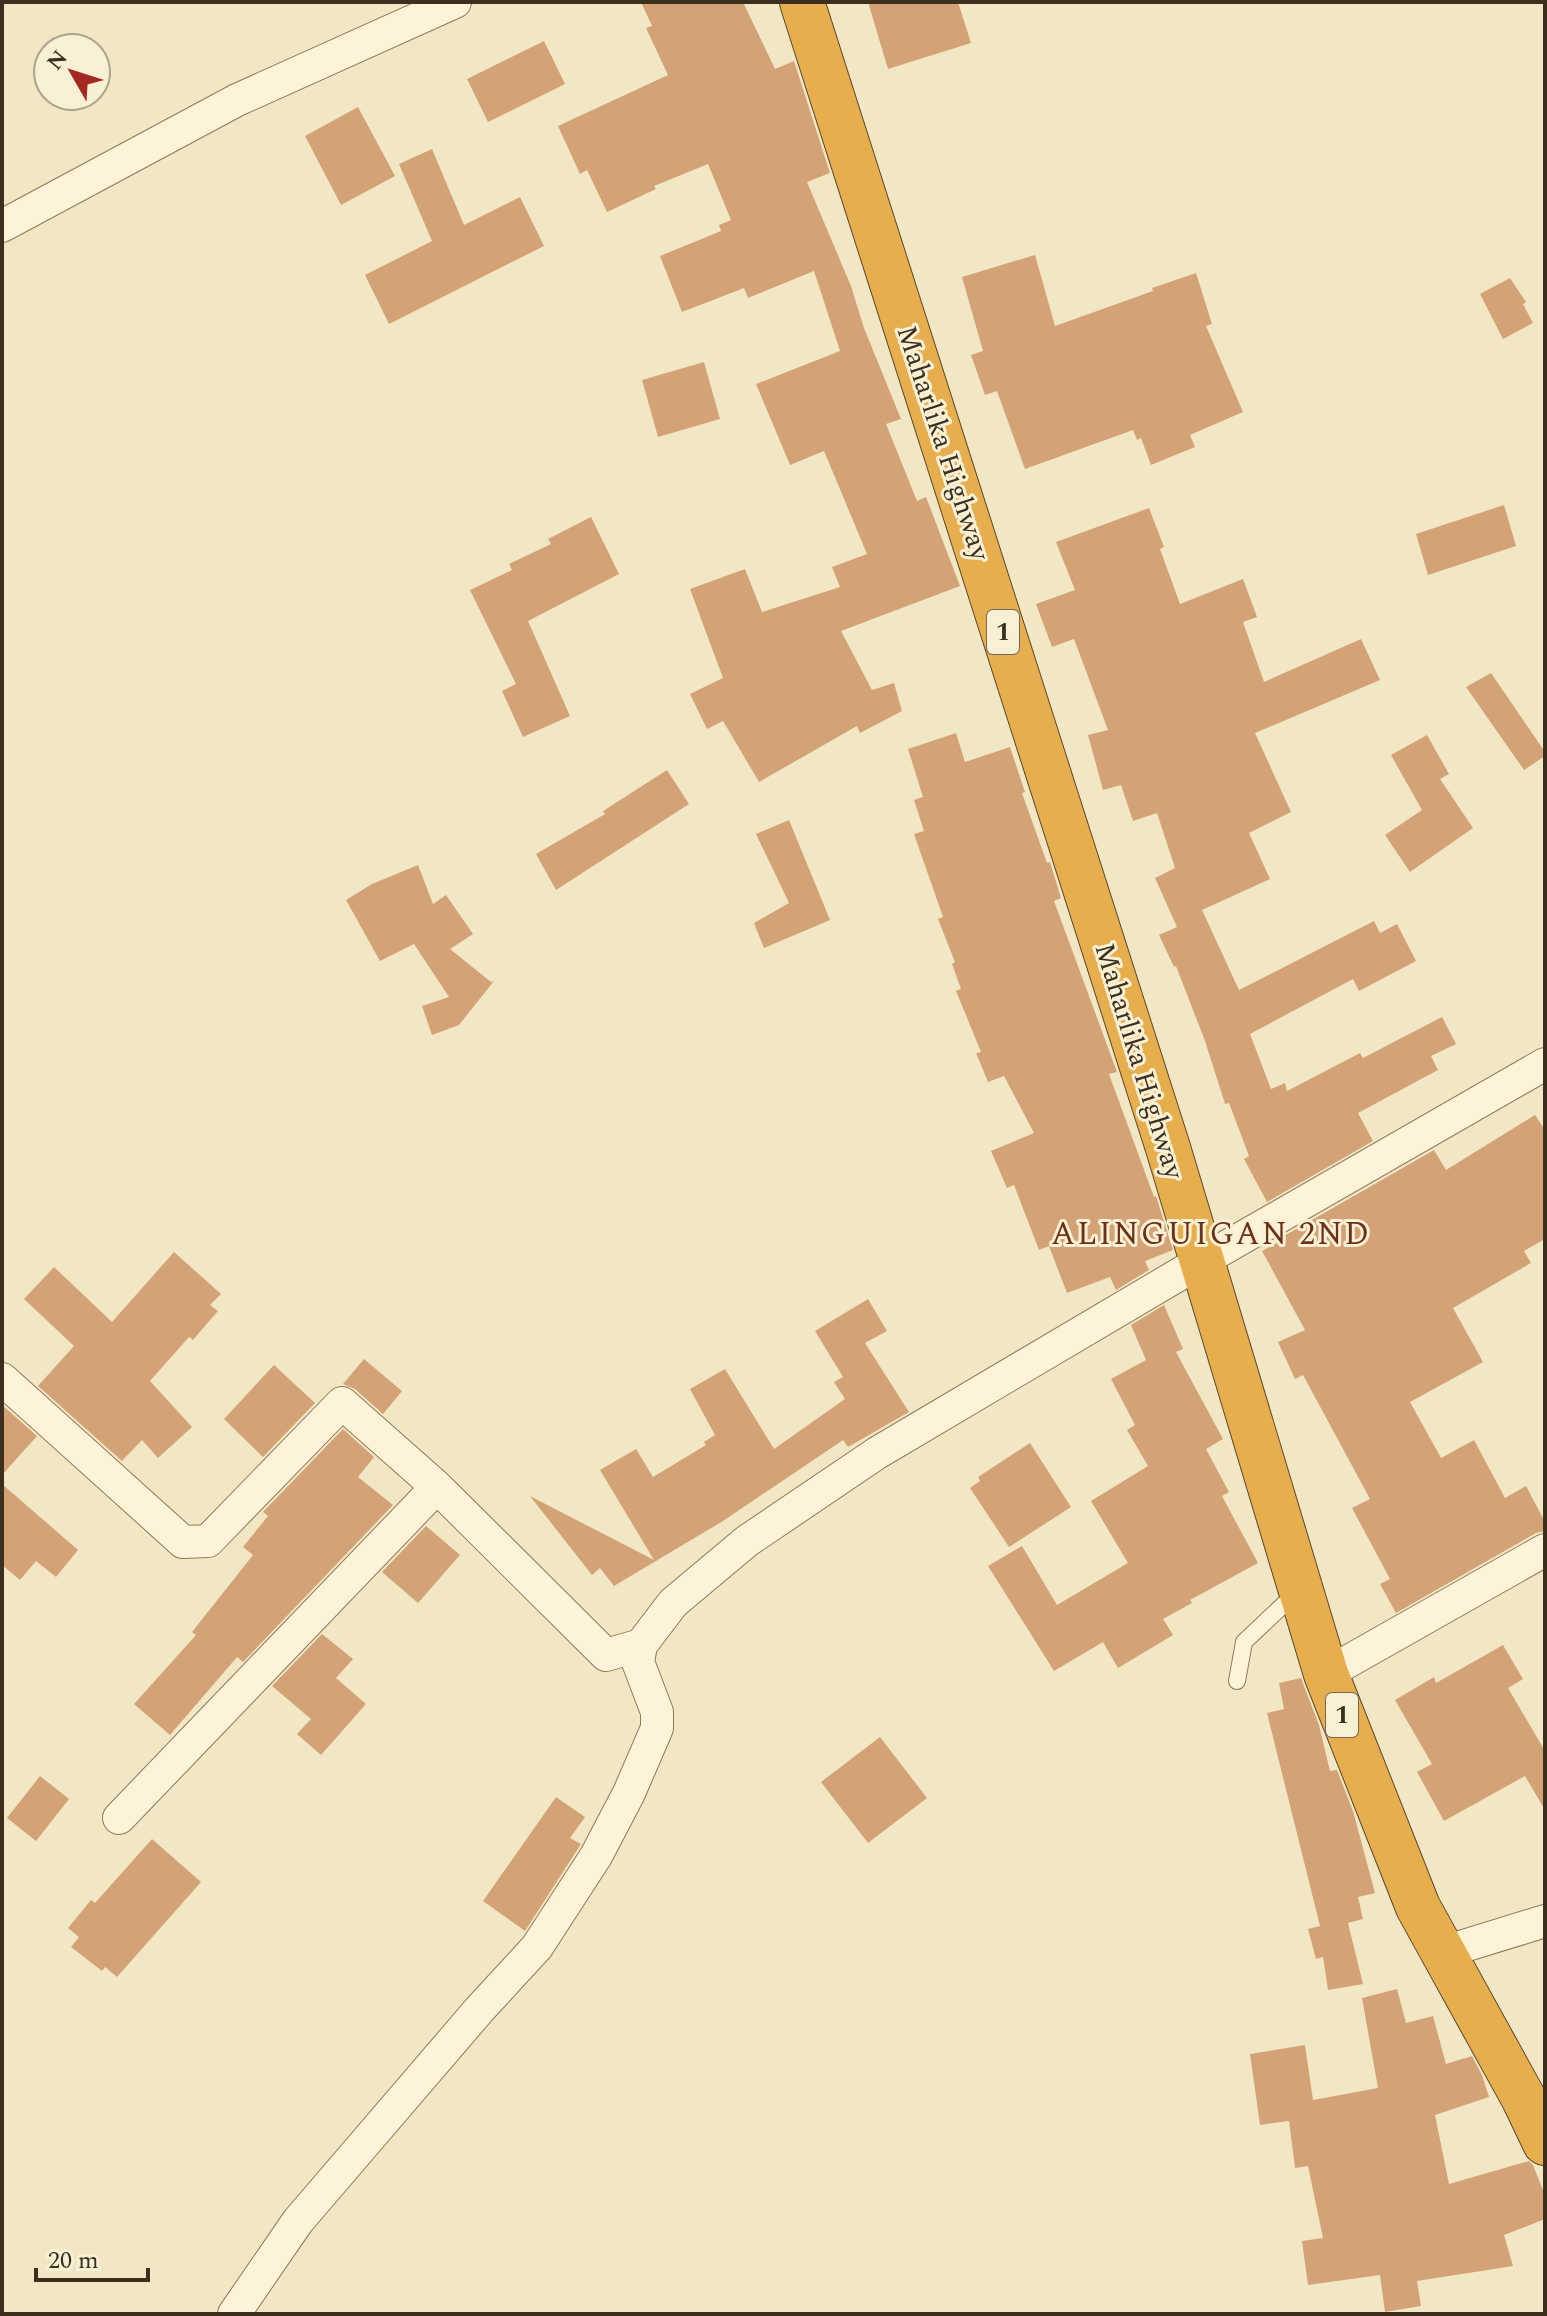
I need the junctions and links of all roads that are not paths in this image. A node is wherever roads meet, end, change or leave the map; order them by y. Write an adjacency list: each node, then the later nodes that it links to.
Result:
1 (455, 2): 3 (street)
2 (802, 2): 5 (highway, Maharlika Highway / 1)
3 (2, 226)
4 (1545, 1064): 5 (street)
5 (1200, 1262): 9 (highway, Maharlika Highway / 1); 10 (street)
6 (2, 1379): 7 (street)
7 (437, 1487): 10 (street); 13 (street)
8 (1545, 1550): 11 (street)
9 (1301, 1589): 11 (highway, Maharlika Highway / 1); 12 (lane)
10 (641, 1645): 17 (street)
11 (1326, 1674): 15 (highway, Maharlika Highway / 1)
12 (1237, 1681)
13 (119, 1818)
14 (1545, 1921): 15 (street)
15 (1441, 1953): 16 (highway, Maharlika Highway / 1)
16 (1545, 2143)
17 (234, 2314)

